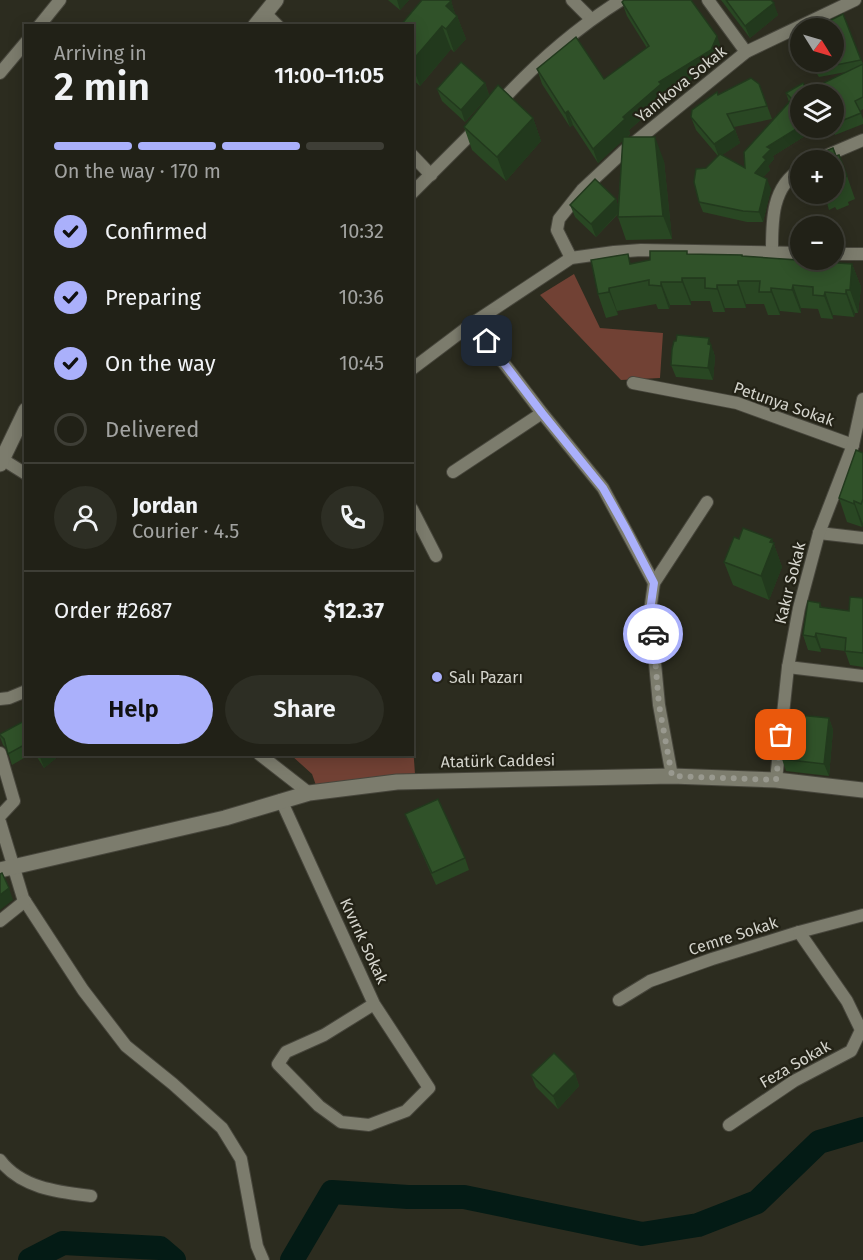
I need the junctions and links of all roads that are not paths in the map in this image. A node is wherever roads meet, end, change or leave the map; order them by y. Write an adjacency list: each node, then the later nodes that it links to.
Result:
1 (60, 0): 9 (street)
2 (276, 0): 7 (main road)
3 (572, 0): 8 (street)
4 (621, 0): 8 (street)
5 (708, 0): 13 (street)
6 (848, 2): 13 (street, Yanıkova Sokak)
7 (265, 13): 10 (main road); 11 (street)
8 (591, 19): 18 (street)
9 (41, 24)
10 (257, 24)
11 (276, 24)
12 (24, 44): 14 (street)
13 (746, 51): 25 (street, Yanıkova Sokak)
14 (0, 74)
15 (863, 140): 16 (street)
16 (840, 150)
17 (414, 157): 18 (street)
18 (431, 175): 20 (street)
19 (790, 179): 21 (street)
20 (414, 191)
21 (772, 252): 22 (street); 25 (street)
22 (790, 253)
23 (844, 254): 24 (street)
24 (863, 254)
25 (572, 258): 26 (street)
26 (473, 323): 27 (street); 30 (street)
27 (414, 367)
28 (633, 383): 32 (street, Petunya Sokak)
29 (863, 399): 32 (street, Kakır Sokak)
30 (542, 413): 34 (street); 41 (street)
31 (24, 414): 33 (main road)
32 (853, 445): 38 (street, Kakır Sokak)
33 (1, 462): 35 (street)
34 (453, 472)
35 (24, 473)
36 (707, 502): 41 (street)
37 (414, 513): 40 (street)
38 (819, 533): 39 (street); 42 (street, Kakır Sokak)
39 (863, 538)
40 (436, 556)
41 (654, 583): 48 (street)
42 (788, 667): 43 (street); 49 (street, Kakır Sokak)
43 (863, 676)
44 (24, 692): 45 (street)
45 (0, 699)
46 (0, 753): 53 (street)
47 (262, 756): 51 (street)
48 (672, 776): 49 (main road, Atatürk Caddesi); 51 (main road, Atatürk Caddesi)
49 (776, 780): 50 (main road, Atatürk Caddesi)
50 (863, 790)
51 (309, 793): 52 (main road, Atatürk Caddesi)
52 (281, 800): 55 (main road, Atatürk Caddesi); 61 (street, Kıvırık Sokak)
53 (0, 816)
54 (0, 822): 55 (street)
55 (8, 869): 56 (street)
56 (25, 901): 58 (street); 65 (street)
57 (863, 915): 59 (street, Cemre Sokak)
58 (0, 921)
59 (799, 932): 60 (street, Cemre Sokak); 62 (street, Feza Sokak)
60 (619, 1000)
61 (374, 1004): 61 (street, Kıvırık Sokak)
62 (729, 1125)
63 (3, 1164): 64 (street)
64 (90, 1196)
65 (263, 1260)

